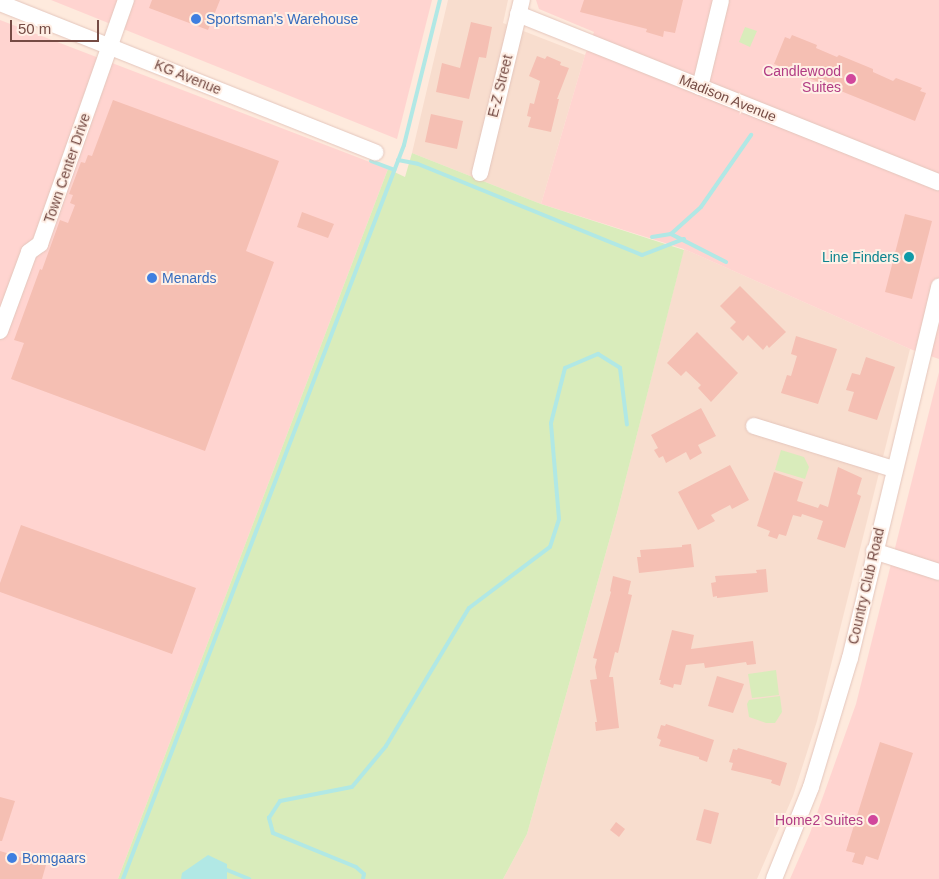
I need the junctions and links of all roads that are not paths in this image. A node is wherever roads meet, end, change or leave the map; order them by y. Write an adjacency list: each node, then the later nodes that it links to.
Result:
1 (126, 0): 5 (street, Town Center Drive)
2 (721, 0): 6 (street)
3 (0, 3): 5 (street, KG Avenue)
4 (520, 7): 6 (street, Madison Avenue); 8 (street, E-Z Street)
5 (110, 46): 7 (street, KG Avenue); 11 (street, Town Center Drive)
6 (700, 87): 9 (street, Madison Avenue)
7 (375, 152)
8 (480, 173)
9 (939, 182)
10 (939, 286): 13 (street, Country Club Road)
11 (0, 331)
12 (754, 426): 13 (street)
13 (894, 469): 14 (street, Country Club Road)
14 (874, 551): 15 (street); 16 (street, Country Club Road)
15 (939, 572)
16 (774, 879)

